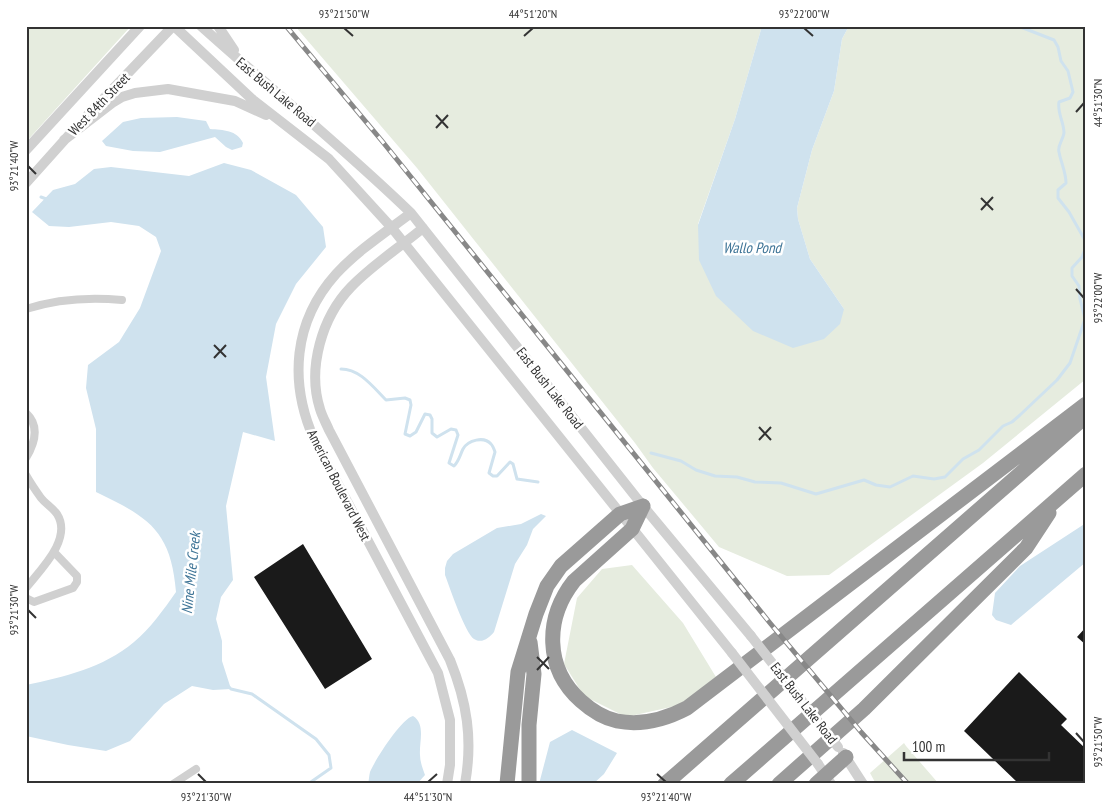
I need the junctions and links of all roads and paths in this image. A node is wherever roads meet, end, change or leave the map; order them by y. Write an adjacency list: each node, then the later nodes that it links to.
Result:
1 (140, 26): 8 (street, West 84th Street)
2 (174, 26): 6 (street, East Bush Lake Road); 7 (street, West 84th Street)
3 (201, 26): 5 (street, East Bush Lake Road)
4 (218, 26): 5 (street)
5 (245, 66): 10 (street, East Bush Lake Road)
6 (277, 120): 7 (street); 11 (street, East Bush Lake Road)
7 (64, 140): 9 (street, West 84th Street)
8 (26, 150)
9 (26, 183)
10 (411, 213): 11 (street, American Boulevard West); 12 (street, East Bush Lake Road)
11 (392, 228): 13 (street, East Bush Lake Road); 34 (street, American Boulevard West)
12 (423, 228): 13 (street, American Boulevard West); 23 (street, East Bush Lake Road)
13 (405, 244): 24 (street, East Bush Lake Road); 35 (street, American Boulevard West)
14 (122, 300): 15 (street)
15 (26, 309)
16 (1086, 404): 25 (highway)
17 (26, 413): 19 (street)
18 (1086, 416): 38 (highway)
19 (26, 458)
20 (1086, 474): 22 (highway)
21 (26, 475): 26 (street)
22 (1060, 496): 39 (highway); 40 (highway)
23 (644, 506): 24 (highway); 25 (highway); 30 (street, East Bush Lake Road, bridge)
24 (620, 514): 25 (street, East Bush Lake Road); 29 (highway)
25 (632, 529): 32 (street, East Bush Lake Road, bridge)
26 (54, 552): 27 (street); 28 (street)
27 (26, 588)
28 (26, 598)
29 (530, 638): 36 (highway); 37 (highway)
30 (842, 752): 32 (highway); 41 (street, East Bush Lake Road)
31 (196, 769): 33 (street)
32 (823, 777)
33 (173, 784)
34 (447, 784)
35 (465, 784)
36 (507, 784)
37 (529, 784)
38 (665, 784)
39 (731, 784)
40 (778, 784)
41 (863, 784)

